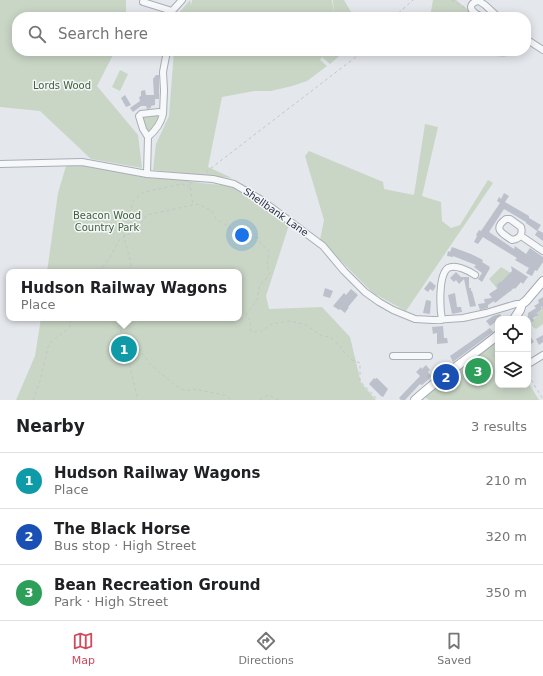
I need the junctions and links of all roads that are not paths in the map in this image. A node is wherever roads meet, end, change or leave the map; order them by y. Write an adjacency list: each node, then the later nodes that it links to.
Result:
1 (182, 0): 5 (street)
2 (479, 0): 6 (street); 7 (street)
3 (143, 2): 4 (street)
4 (167, 12)
5 (173, 12)
6 (474, 12)
7 (493, 12)
8 (531, 42): 9 (street)
9 (543, 50)
10 (166, 56): 11 (street)
11 (163, 114): 12 (street); 12 (street)
12 (148, 137): 14 (street)
13 (0, 164): 14 (street, Shellbank Lane)
14 (147, 174): 21 (street, Shellbank Lane)
15 (521, 236): 16 (street)
16 (543, 251)
17 (475, 275): 21 (street)
18 (543, 281): 19 (main road)
19 (522, 304): 20 (main road); 21 (street, Shellbank Lane)
20 (516, 316)
21 (442, 320)
22 (495, 338): 27 (main road)
23 (543, 355): 26 (street)
24 (393, 356): 25 (street)
25 (429, 356)
26 (531, 362)
27 (415, 400)

